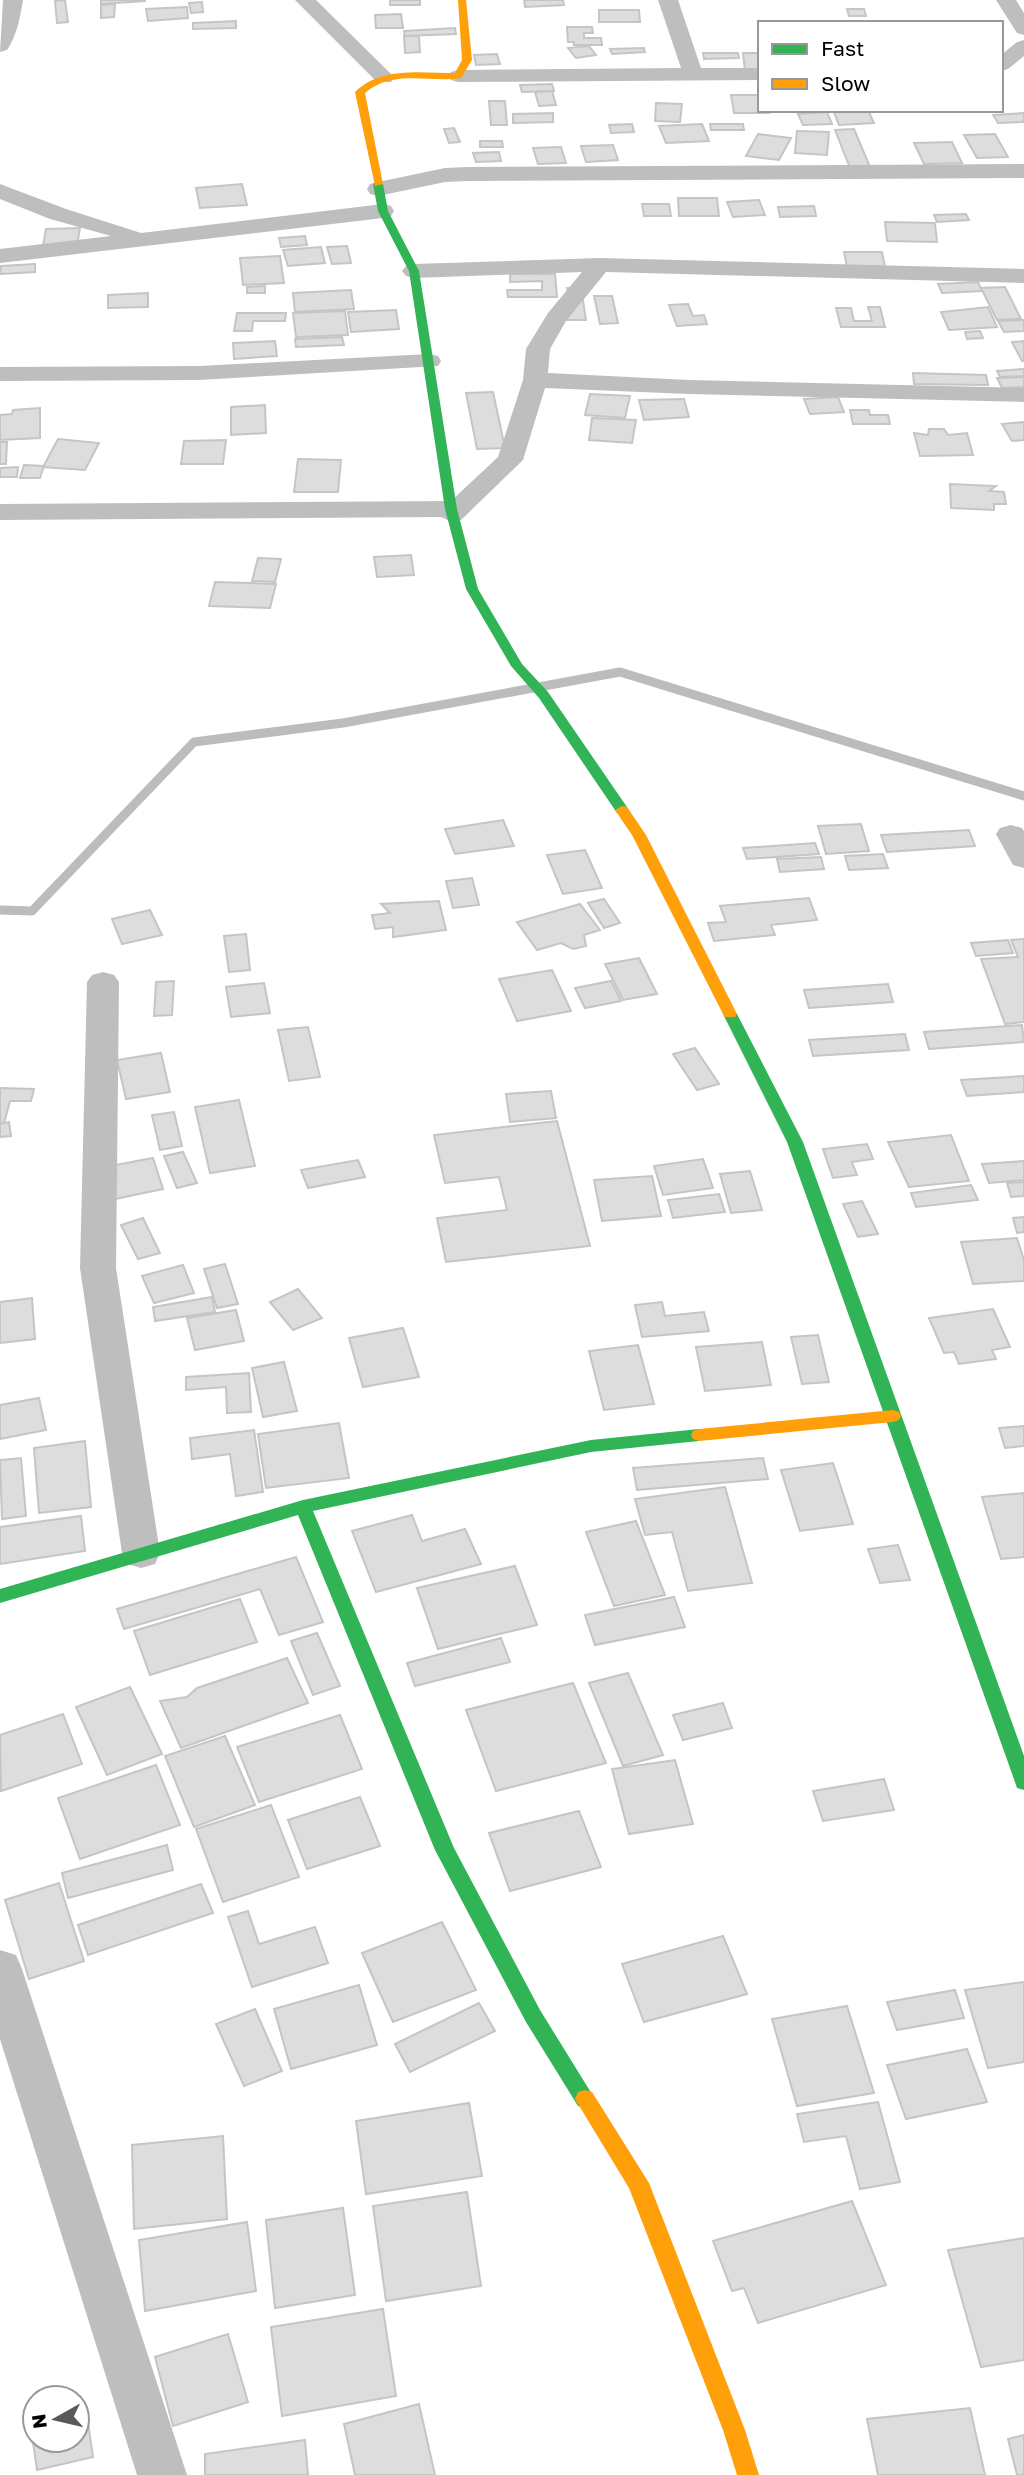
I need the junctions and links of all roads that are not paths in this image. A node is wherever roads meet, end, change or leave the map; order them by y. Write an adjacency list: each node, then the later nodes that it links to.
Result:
1 (13, 0): 7 (street)
2 (305, 0): 13 (street)
3 (462, 0): 12 (street)
4 (668, 0): 11 (street)
5 (1006, 0): 6 (street)
6 (1024, 29)
7 (0, 46)
8 (1024, 46): 9 (street)
9 (1003, 63)
10 (758, 74): 11 (street)
11 (693, 75): 12 (street)
12 (458, 76): 13 (street)
13 (384, 78): 16 (street)
14 (1024, 171): 16 (street)
15 (0, 191): 17 (street)
16 (381, 200): 17 (street); 20 (street)
17 (148, 240): 18 (street)
18 (0, 256)
19 (600, 265): 20 (street); 21 (street); 24 (street)
20 (414, 271): 22 (street)
21 (1024, 276)
22 (429, 361): 23 (street); 26 (street)
23 (0, 374)
24 (534, 380): 25 (street); 26 (street)
25 (1024, 395)
26 (451, 511): 27 (street); 29 (street)
27 (0, 512)
28 (103, 982): 31 (street)
29 (893, 1416): 30 (street); 33 (street)
30 (303, 1507): 31 (street); 36 (street)
31 (141, 1553): 32 (street)
32 (0, 1596)
33 (1024, 1782)
34 (0, 1969): 35 (street)
35 (162, 2475)
36 (748, 2475)

